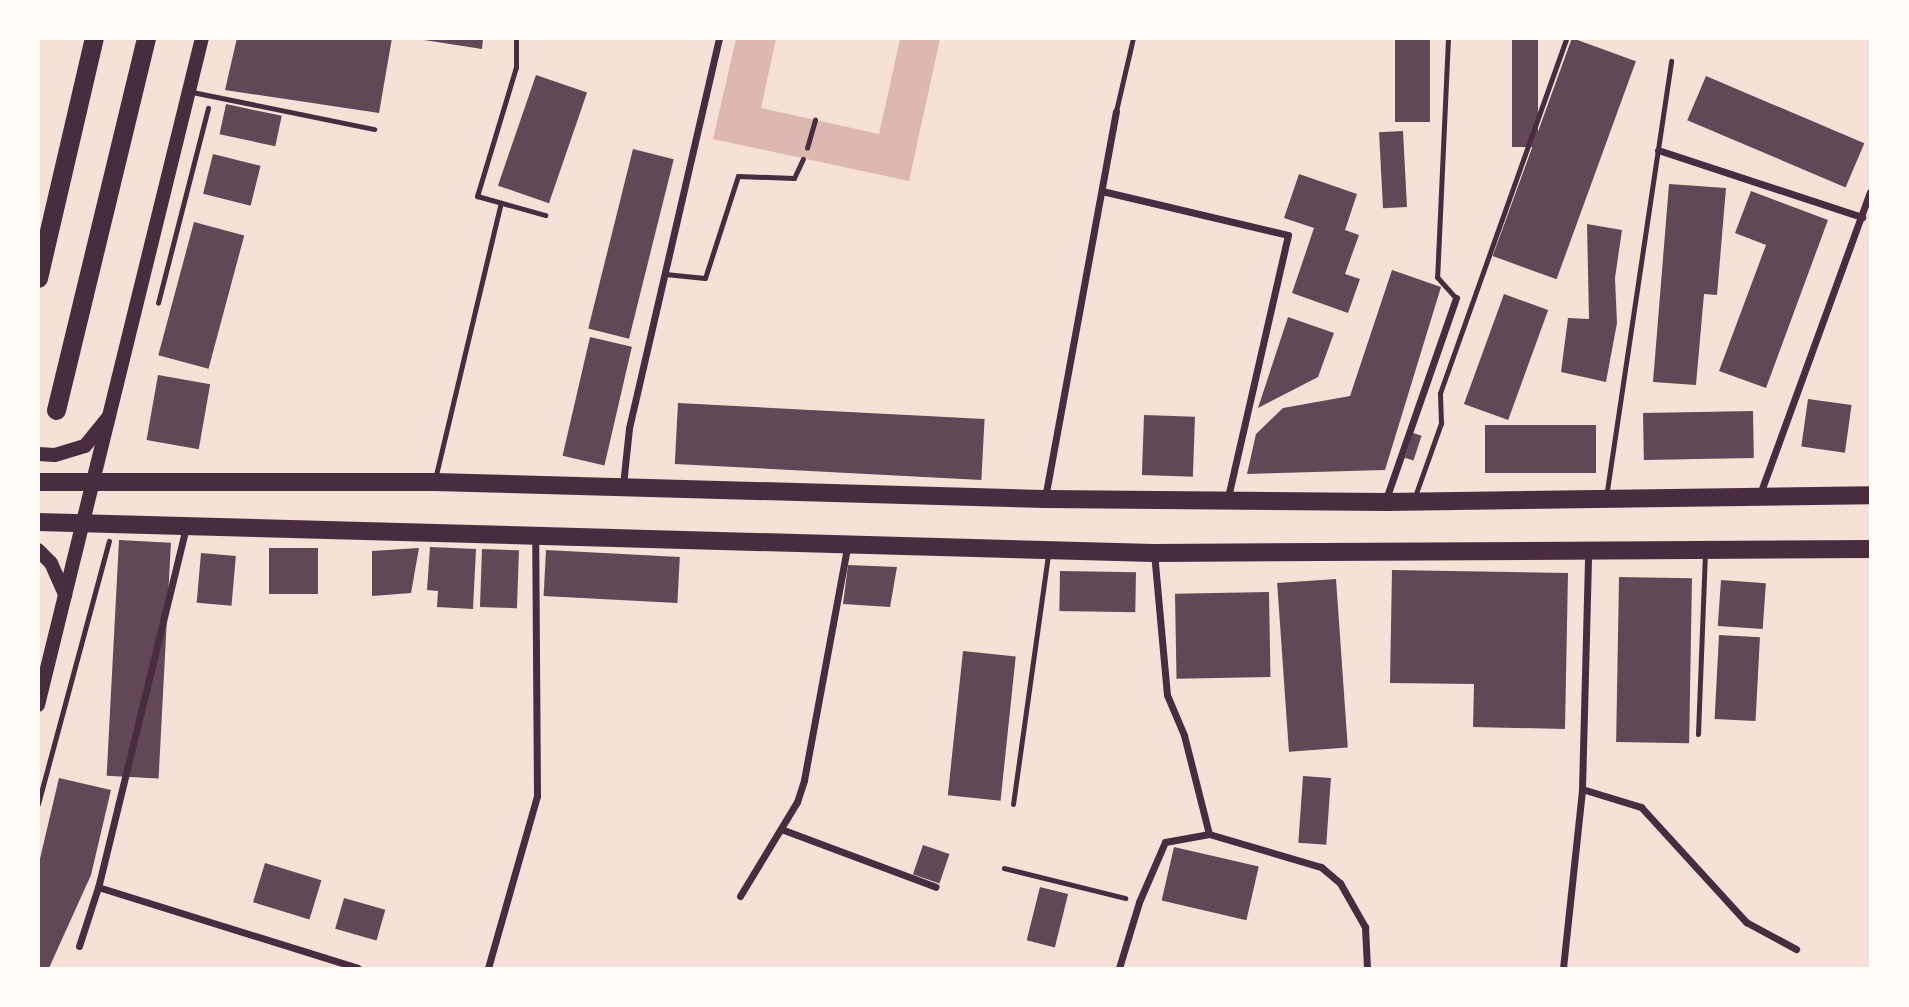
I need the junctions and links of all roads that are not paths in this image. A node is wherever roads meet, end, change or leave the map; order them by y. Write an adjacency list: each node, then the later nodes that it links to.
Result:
1 (94, 38): 21 (highway)
2 (146, 38): 24 (highway)
3 (202, 38): 10 (main road)
4 (516, 38): 17 (lane)
5 (719, 38): 20 (street)
6 (1133, 38): 11 (lane)
7 (1448, 38): 22 (lane)
8 (1566, 39): 35 (lane)
9 (1671, 61): 13 (lane)
10 (190, 91): 12 (lane); 23 (main road)
11 (1116, 111): 15 (street)
12 (374, 129)
13 (1658, 150): 19 (street); 32 (lane)
14 (803, 159): 20 (lane)
15 (1102, 191): 33 (street); 34 (street)
16 (1871, 192): 19 (street)
17 (501, 203): 18 (lane); 28 (lane)
18 (545, 215)
19 (1861, 217): 30 (street)
20 (665, 274): 29 (street)
21 (38, 278)
22 (1456, 298): 36 (street)
23 (114, 409): 25 (main road); 27 (main road)
24 (55, 410)
25 (38, 454)
26 (38, 482): 27 (main road)
27 (96, 482): 28 (main road); 38 (main road)
28 (434, 482): 29 (main road)
29 (623, 485): 33 (main road)
30 (1759, 494): 31 (main road); 32 (main road)
31 (1871, 495)
32 (1606, 498): 35 (main road)
33 (1045, 499): 34 (main road)
34 (1228, 500): 36 (main road)
35 (1413, 501): 36 (main road)
36 (1385, 502)
37 (38, 522): 38 (main road)
38 (85, 524): 39 (main road); 48 (main road)
39 (186, 527): 40 (main road); 55 (street)
40 (534, 532): 41 (main road); 63 (street)
41 (847, 546): 44 (main road); 53 (street)
42 (1871, 549): 45 (main road)
43 (38, 550): 48 (main road)
44 (1048, 551): 46 (main road); 52 (lane)
45 (1706, 551): 47 (main road); 50 (lane)
46 (1154, 553): 47 (main road); 54 (street)
47 (1588, 553): 51 (street)
48 (65, 595): 49 (main road)
49 (38, 705)
50 (1698, 734)
51 (1582, 789): 59 (street); 66 (street)
52 (1013, 804)
53 (782, 830): 56 (street); 57 (street)
54 (1209, 834): 64 (street); 65 (street)
55 (98, 887): 58 (street); 60 (street)
56 (936, 887)
57 (740, 896)
58 (79, 946)
59 (1796, 949)
60 (326, 959): 61 (street); 62 (street)
61 (324, 968)
62 (358, 968)
63 (488, 968)
64 (1119, 968)
65 (1367, 968)
66 (1563, 968)

